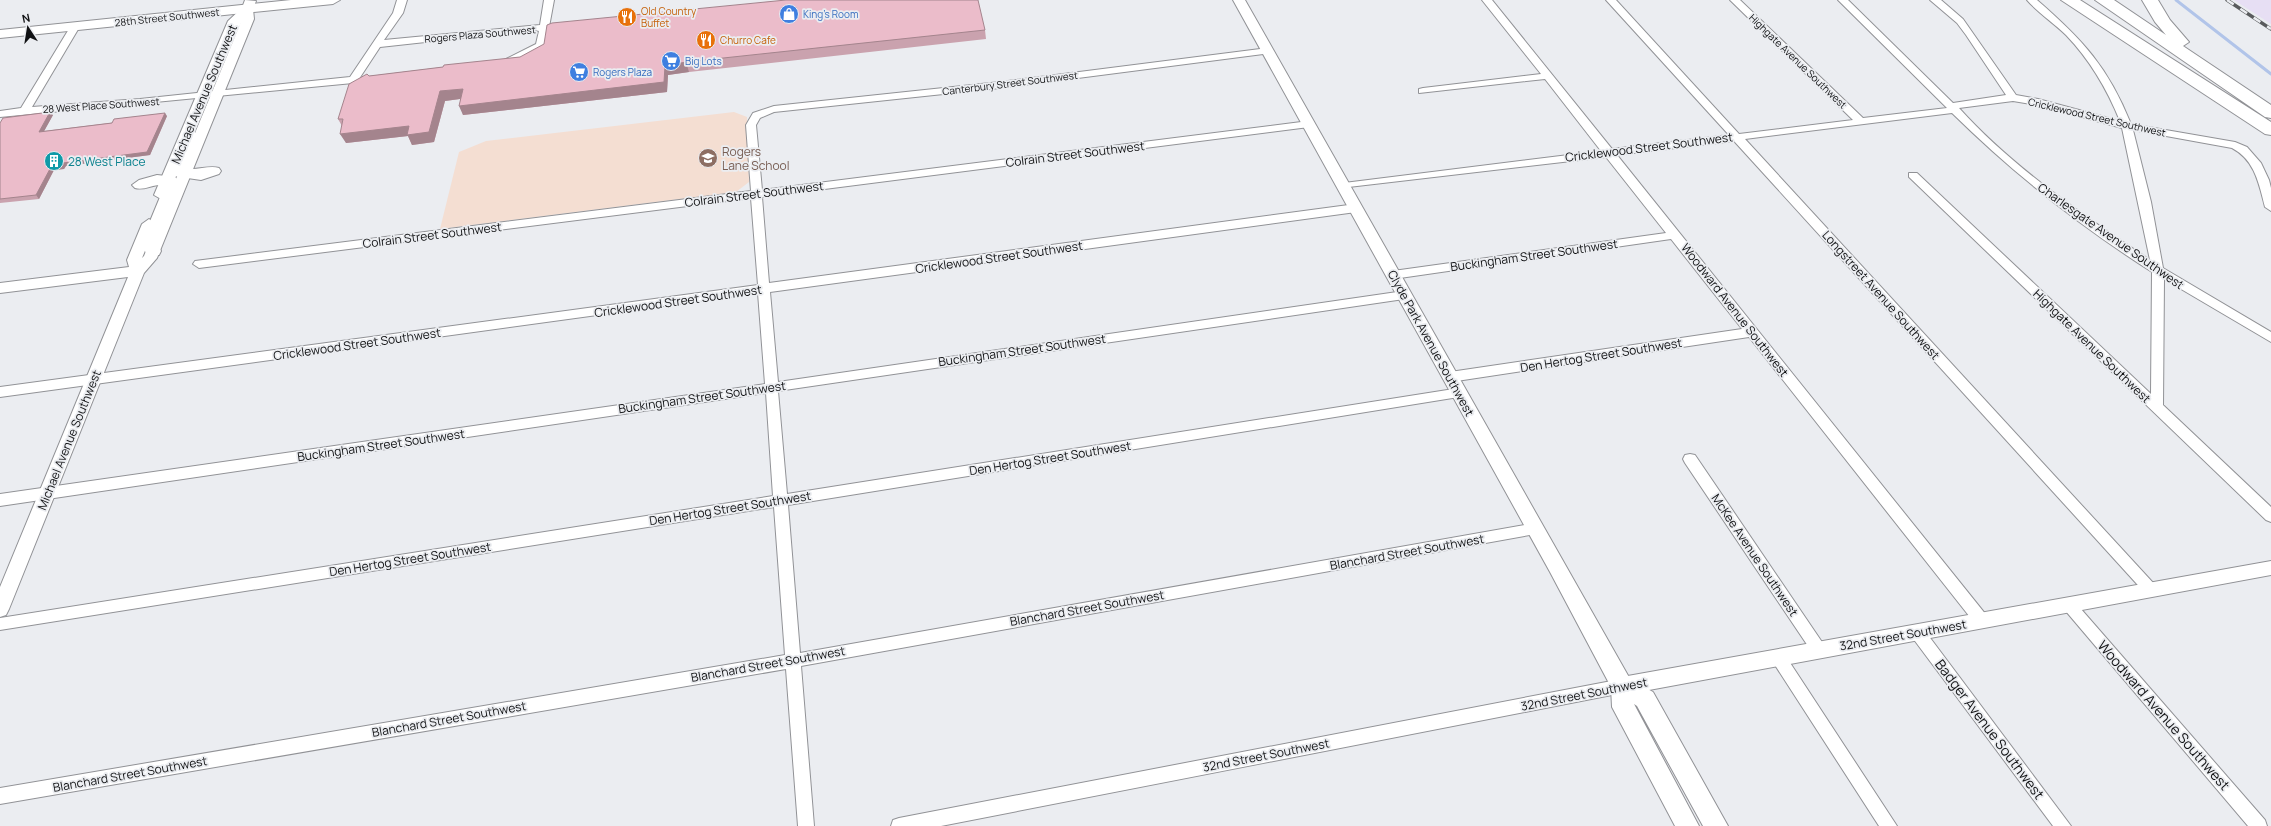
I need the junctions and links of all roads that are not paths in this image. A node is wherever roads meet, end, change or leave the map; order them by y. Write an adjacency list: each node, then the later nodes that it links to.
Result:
1 (333, 0): 15 (main road, 28th Street Southwest)
2 (402, 0): 20 (street)
3 (549, 0): 18 (street)
4 (1239, 0): 21 (main road, Clyde Park Avenue Southwest)
5 (1487, 0): 23 (street, Woodward Avenue Southwest)
6 (1610, 0): 39 (street, Longstreet Avenue Southwest)
7 (1735, 0): 34 (street, Highgate Avenue Southwest)
8 (1843, 0): 30 (street, Charlesgate Avenue Southwest)
9 (1935, 0): 29 (street)
10 (2032, 0): 36 (street)
11 (2069, 0): 37 (highway)
12 (2085, 0): 37 (highway)
13 (2103, 0): 31 (highway)
14 (2150, 0): 31 (highway)
15 (249, 4): 16 (main road, 28th Street Southwest); 27 (street, Michael Avenue Southwest); 28 (street, Michael Avenue Southwest)
16 (75, 26): 19 (main road, 28th Street Southwest); 32 (street)
17 (576, 26): 18 (street, Rogers Plaza Southwest)
18 (544, 30): 20 (street, Rogers Plaza Southwest); 22 (street)
19 (0, 34)
20 (377, 44): 24 (street)
21 (1268, 51): 35 (main road, Clyde Park Avenue Southwest); 45 (street, Canterbury Street Southwest)
22 (492, 66)
23 (1548, 76): 26 (street); 40 (street, Woodward Avenue Southwest)
24 (353, 80): 25 (street, 28 West Place Southwest); 27 (street, 28 West Place Southwest)
25 (365, 80)
26 (1423, 91)
27 (218, 93): 28 (street, 28 West Place Southwest); 42 (street, Michael Avenue Southwest)
28 (203, 95): 32 (street, 28 West Place Southwest); 38 (street, Michael Avenue Southwest)
29 (2013, 98): 30 (street, Cricklewood Street Southwest); 36 (street, Cricklewood Street Southwest)
30 (1953, 108): 34 (street, Cricklewood Street Southwest); 52 (street, Charlesgate Avenue Southwest)
31 (2265, 109)
32 (24, 111): 33 (street, 28 West Place Southwest)
33 (0, 114)
34 (1861, 122): 39 (street, Cricklewood Street Southwest)
35 (1309, 124): 44 (main road, Clyde Park Avenue Southwest); 45 (street, Colrain Street Southwest)
36 (2127, 126): 46 (street, Cricklewood Street Southwest); 52 (street)
37 (2271, 129)
38 (188, 132): 42 (main road)
39 (1736, 136): 40 (street, Cricklewood Street Southwest); 72 (street, Longstreet Avenue Southwest)
40 (1609, 152): 44 (street, Cricklewood Street Southwest); 48 (street, Woodward Avenue Southwest)
41 (1913, 175): 64 (street, Highgate Avenue Southwest)
42 (176, 177): 42 (main road); 43 (main road); 49 (main road); 51 (street, Michael Avenue Southwest)
43 (151, 180)
44 (1344, 186): 47 (main road, Clyde Park Avenue Southwest)
45 (756, 194): 50 (street, Colrain Street Southwest); 55 (street)
46 (2271, 207)
47 (1356, 208): 53 (main road, Clyde Park Avenue Southwest); 55 (street, Cricklewood Street Southwest)
48 (1676, 235): 53 (street, Buckingham Street Southwest); 57 (street, Woodward Avenue Southwest)
49 (153, 251): 51 (street, Michael Avenue Southwest)
50 (199, 264)
51 (138, 271): 54 (street); 60 (street, Michael Avenue Southwest)
52 (2158, 271): 58 (street, Charlesgate Avenue Southwest); 64 (street)
53 (1393, 275): 56 (main road, Clyde Park Avenue Southwest)
54 (0, 288)
55 (764, 289): 60 (street, Cricklewood Street Southwest); 61 (street)
56 (1404, 295): 59 (main road, Clyde Park Avenue Southwest); 61 (street, Buckingham Street Southwest)
57 (1752, 332): 59 (street, Den Hertog Street Southwest); 75 (street, Woodward Avenue Southwest)
58 (2271, 338)
59 (1450, 378): 63 (main road, Clyde Park Avenue Southwest)
60 (93, 379): 62 (street, Cricklewood Street Southwest); 66 (street, Michael Avenue Southwest)
61 (772, 387): 66 (street, Buckingham Street Southwest); 68 (street)
62 (0, 392)
63 (1460, 393): 68 (street, Den Hertog Street Southwest); 70 (main road, Clyde Park Avenue Southwest)
64 (2156, 407): 69 (street, Highgate Avenue Southwest)
65 (1690, 459): 78 (street, McKee Avenue Southwest)
66 (48, 494): 67 (street, Buckingham Street Southwest); 74 (street, Michael Avenue Southwest)
67 (0, 500)
68 (780, 500): 76 (street, Den Hertog Street Southwest); 80 (street)
69 (2271, 516)
70 (1536, 529): 80 (street, Blanchard Street Southwest); 81 (main road, Clyde Park Avenue Southwest)
71 (2271, 568): 72 (street, 32nd Street Southwest)
72 (2151, 590): 73 (street, 32nd Street Southwest)
73 (2069, 604): 75 (street, 32nd Street Southwest); 89 (street, Woodward Avenue Southwest)
74 (0, 609)
75 (1982, 620): 77 (street, 32nd Street Southwest)
76 (0, 624)
77 (1917, 632): 78 (street, 32nd Street Southwest); 88 (street, Badger Avenue Southwest)
78 (1819, 650): 79 (street, 32nd Street Southwest)
79 (1778, 657): 81 (street, 32nd Street Southwest); 87 (street)
80 (792, 660): 82 (street, Blanchard Street Southwest); 83 (street)
81 (1622, 686): 84 (street, 32nd Street Southwest); 85 (main road, Clyde Park Avenue Southwest); 86 (main road)
82 (0, 796)
83 (806, 826)
84 (899, 826)
85 (1687, 826)
86 (1716, 826)
87 (1889, 826)
88 (2063, 826)
89 (2259, 826)

